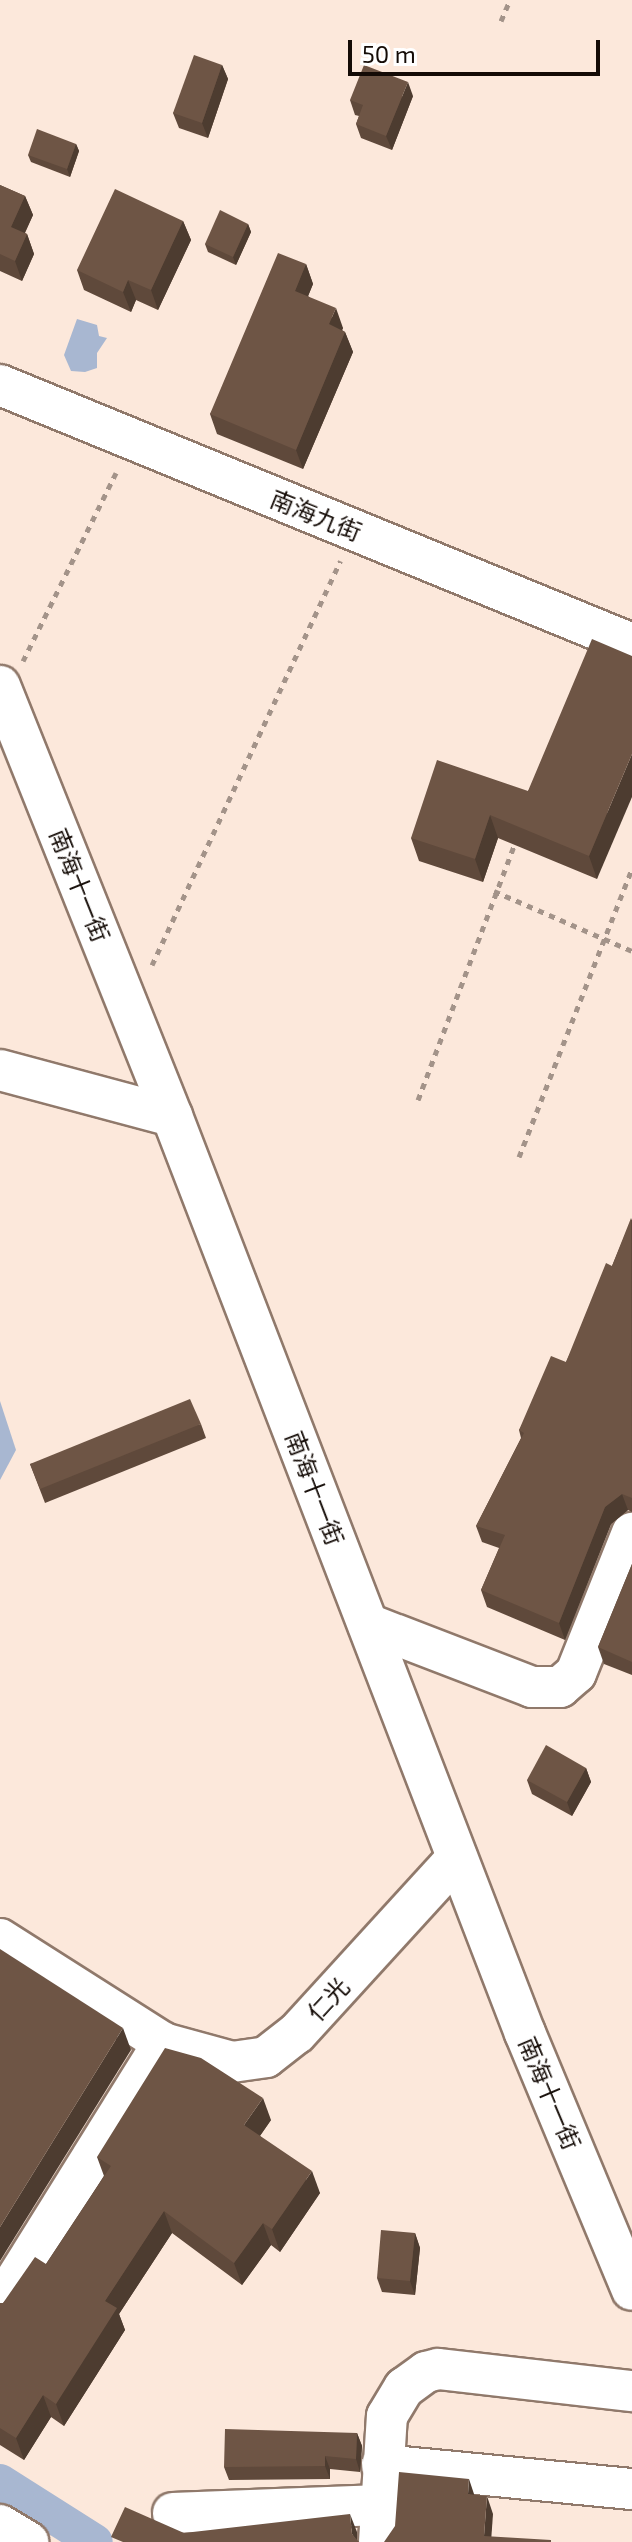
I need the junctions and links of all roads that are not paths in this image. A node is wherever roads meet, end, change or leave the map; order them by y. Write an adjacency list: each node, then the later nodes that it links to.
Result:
1 (0, 385): 2 (street, 南海九街)
2 (632, 644)
3 (2, 691): 5 (street, 南海十一街)
4 (0, 1070): 5 (street)
5 (172, 1116): 7 (street, 南海十一街)
6 (632, 1533): 7 (street)
7 (368, 1624): 8 (street, 南海十一街)
8 (457, 1858): 10 (street, 仁光); 11 (street, 南海十一街)
9 (0, 1939): 10 (street, 仁光)
10 (163, 2043): 12 (street)
11 (632, 2290)
12 (0, 2305)
13 (632, 2391): 14 (street)
14 (382, 2465): 15 (street); 17 (street)
15 (632, 2489)
16 (173, 2513): 17 (street)
17 (379, 2524)
18 (0, 2525): 19 (street)
19 (28, 2542)

